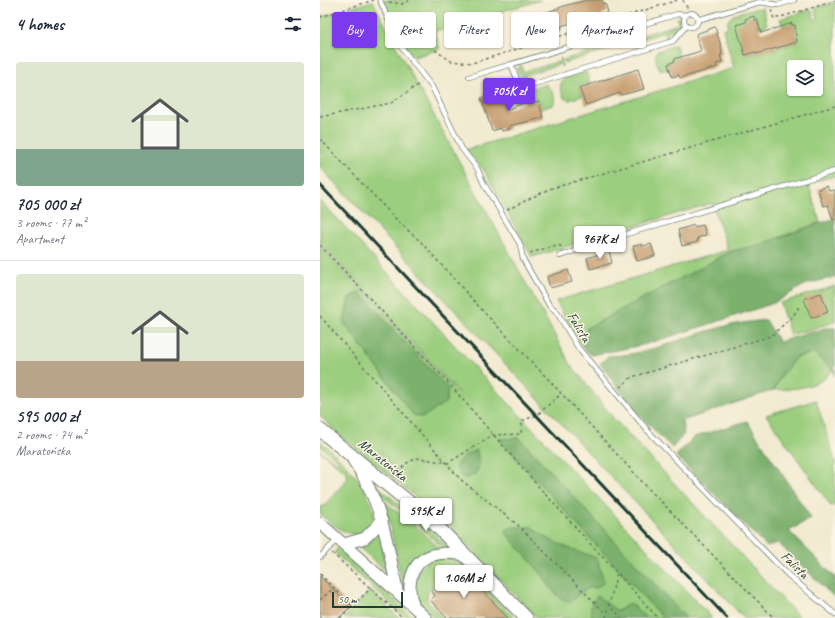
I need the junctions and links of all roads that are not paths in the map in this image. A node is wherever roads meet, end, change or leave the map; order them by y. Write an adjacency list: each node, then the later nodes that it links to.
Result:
1 (379, 0): 19 (lane, Falista)
2 (794, 0): 4 (lane)
3 (686, 15): 4 (lane); 5 (lane); 6 (lane)
4 (697, 20): 5 (lane)
5 (686, 25): 6 (lane)
6 (510, 64): 7 (lane)
7 (469, 77)
8 (835, 171): 9 (lane)
9 (560, 256)
10 (320, 430): 11 (main road, Maratońska)
11 (347, 452): 12 (street); 15 (main road, Maratońska)
12 (382, 521): 14 (street); 17 (street)
13 (320, 523): 14 (street)
14 (341, 541): 16 (lane); 17 (street)
15 (466, 556): 18 (street); 21 (main road, Maratońska)
16 (320, 557)
17 (397, 590): 18 (street)
18 (413, 605): 20 (street)
19 (835, 614)
20 (426, 618)
21 (526, 618)

